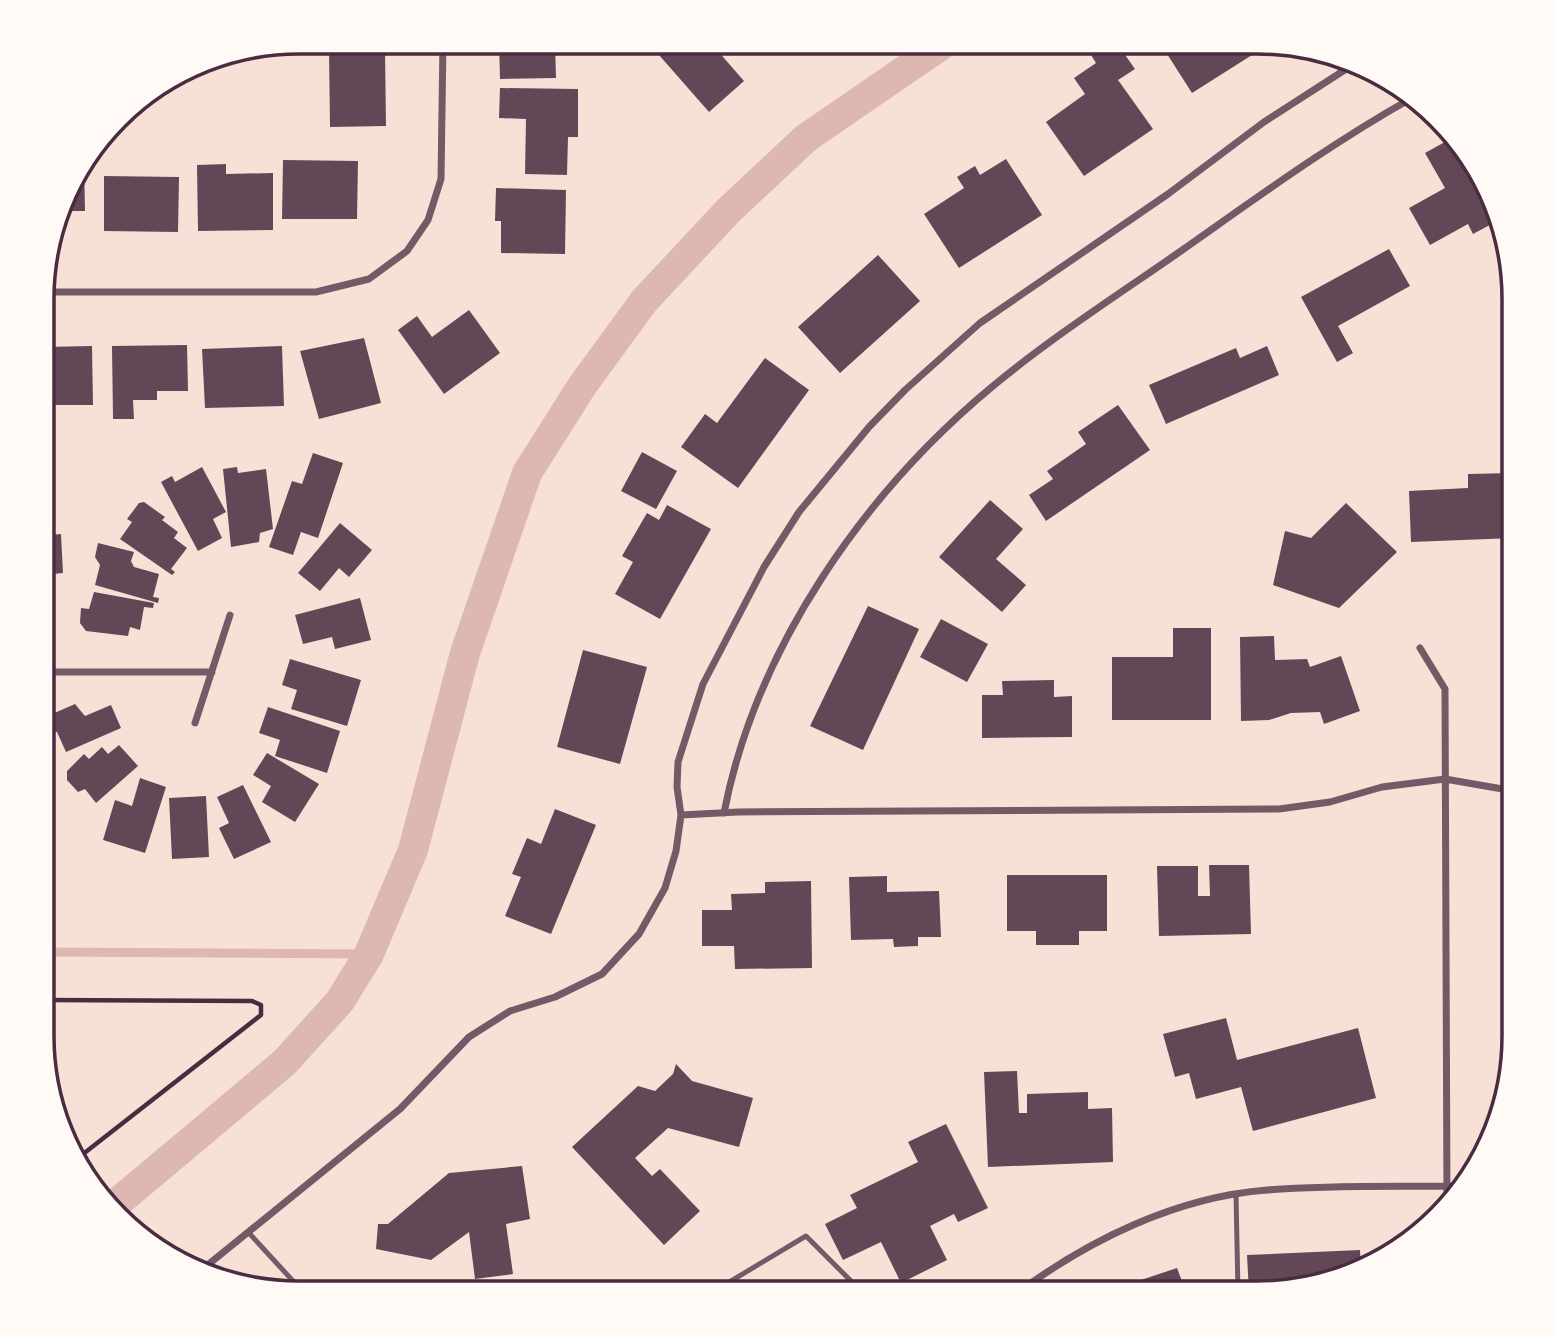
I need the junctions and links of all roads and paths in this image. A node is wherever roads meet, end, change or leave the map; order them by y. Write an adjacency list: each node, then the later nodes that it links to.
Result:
1 (443, 54): 4 (street)
2 (1344, 71): 13 (street)
3 (1404, 104): 12 (street)
4 (54, 292)
5 (230, 615): 8 (street)
6 (1420, 648): 10 (street)
7 (54, 672): 8 (street)
8 (212, 672): 9 (street)
9 (195, 723)
10 (1445, 779): 11 (street); 12 (street); 16 (street)
11 (1502, 789)
12 (724, 813): 13 (street)
13 (681, 815): 20 (street)
14 (55, 1000): 15 (path)
15 (84, 1153)
16 (1446, 1186): 17 (street); 18 (street); 19 (street)
17 (1450, 1186)
18 (1446, 1191)
19 (1237, 1195): 23 (street); 24 (lane)
20 (249, 1233): 21 (street); 25 (lane)
21 (210, 1264)
22 (850, 1280): 26 (lane)
23 (1034, 1280)
24 (1238, 1280)
25 (293, 1281)
26 (732, 1281)

